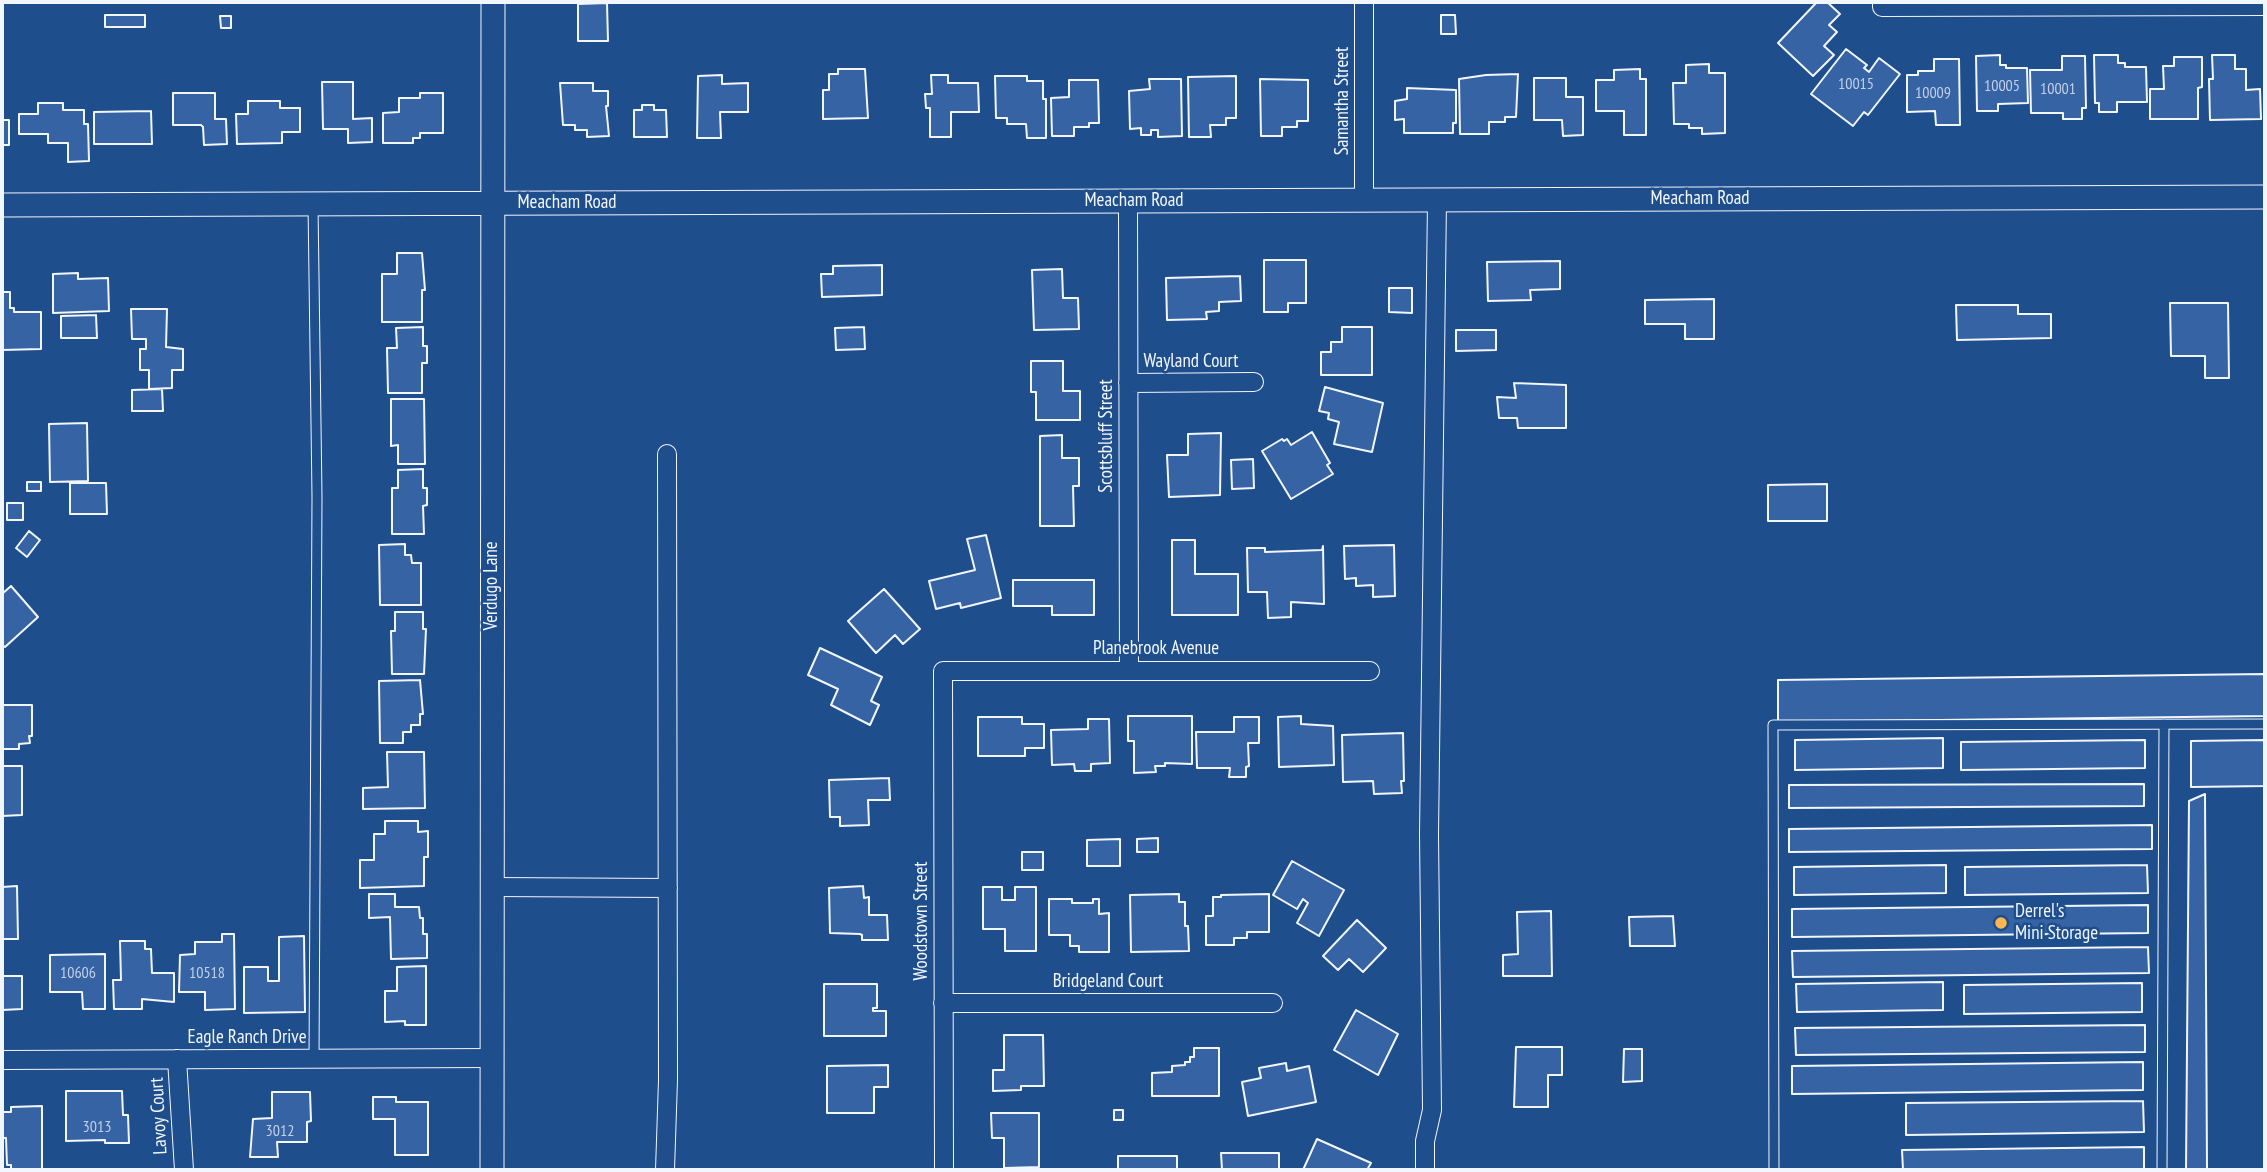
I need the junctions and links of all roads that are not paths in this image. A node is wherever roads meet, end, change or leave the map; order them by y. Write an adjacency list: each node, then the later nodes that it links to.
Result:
1 (493, 2): 10 (street, Verdugo Lane)
2 (1364, 2): 8 (street, Samantha Street)
3 (1882, 4): 4 (street)
4 (2265, 6)
5 (2265, 197): 6 (street, Meacham Road)
6 (1437, 200): 8 (street, Meacham Road); 32 (street)
7 (1128, 201): 8 (street, Meacham Road); 10 (street, Meacham Road); 13 (street, Scottsbluff Street)
8 (1364, 201)
9 (313, 204): 10 (street, Meacham Road); 11 (street, Meacham Road); 26 (lane)
10 (493, 204): 20 (street, Verdugo Lane)
11 (2, 205)
12 (1254, 382): 13 (street, Wayland Court)
13 (1128, 383): 15 (street, Scottsbluff Street)
14 (667, 454): 21 (street)
15 (1129, 670): 16 (street, Planebrook Avenue); 17 (street, Planebrook Avenue)
16 (943, 671): 22 (street, Woodstown Street)
17 (1370, 671)
18 (2164, 724): 19 (lane); 33 (lane); 34 (lane)
19 (2265, 724)
20 (492, 887): 21 (street); 24 (street, Verdugo Lane)
21 (668, 888): 30 (street)
22 (943, 1003): 23 (street, Bridgeland Court); 31 (street, Woodstown Street)
23 (1273, 1003)
24 (492, 1058): 26 (street, Eagle Ranch Drive); 29 (street, Verdugo Lane)
25 (177, 1059): 26 (street, Eagle Ranch Drive); 27 (street, Eagle Ranch Drive); 28 (street, Lavoy Court)
26 (314, 1059)
27 (2, 1060)
28 (184, 1170)
29 (492, 1170)
30 (664, 1170)
31 (944, 1170)
32 (1425, 1170)
33 (1774, 1170)
34 (2162, 1170)

